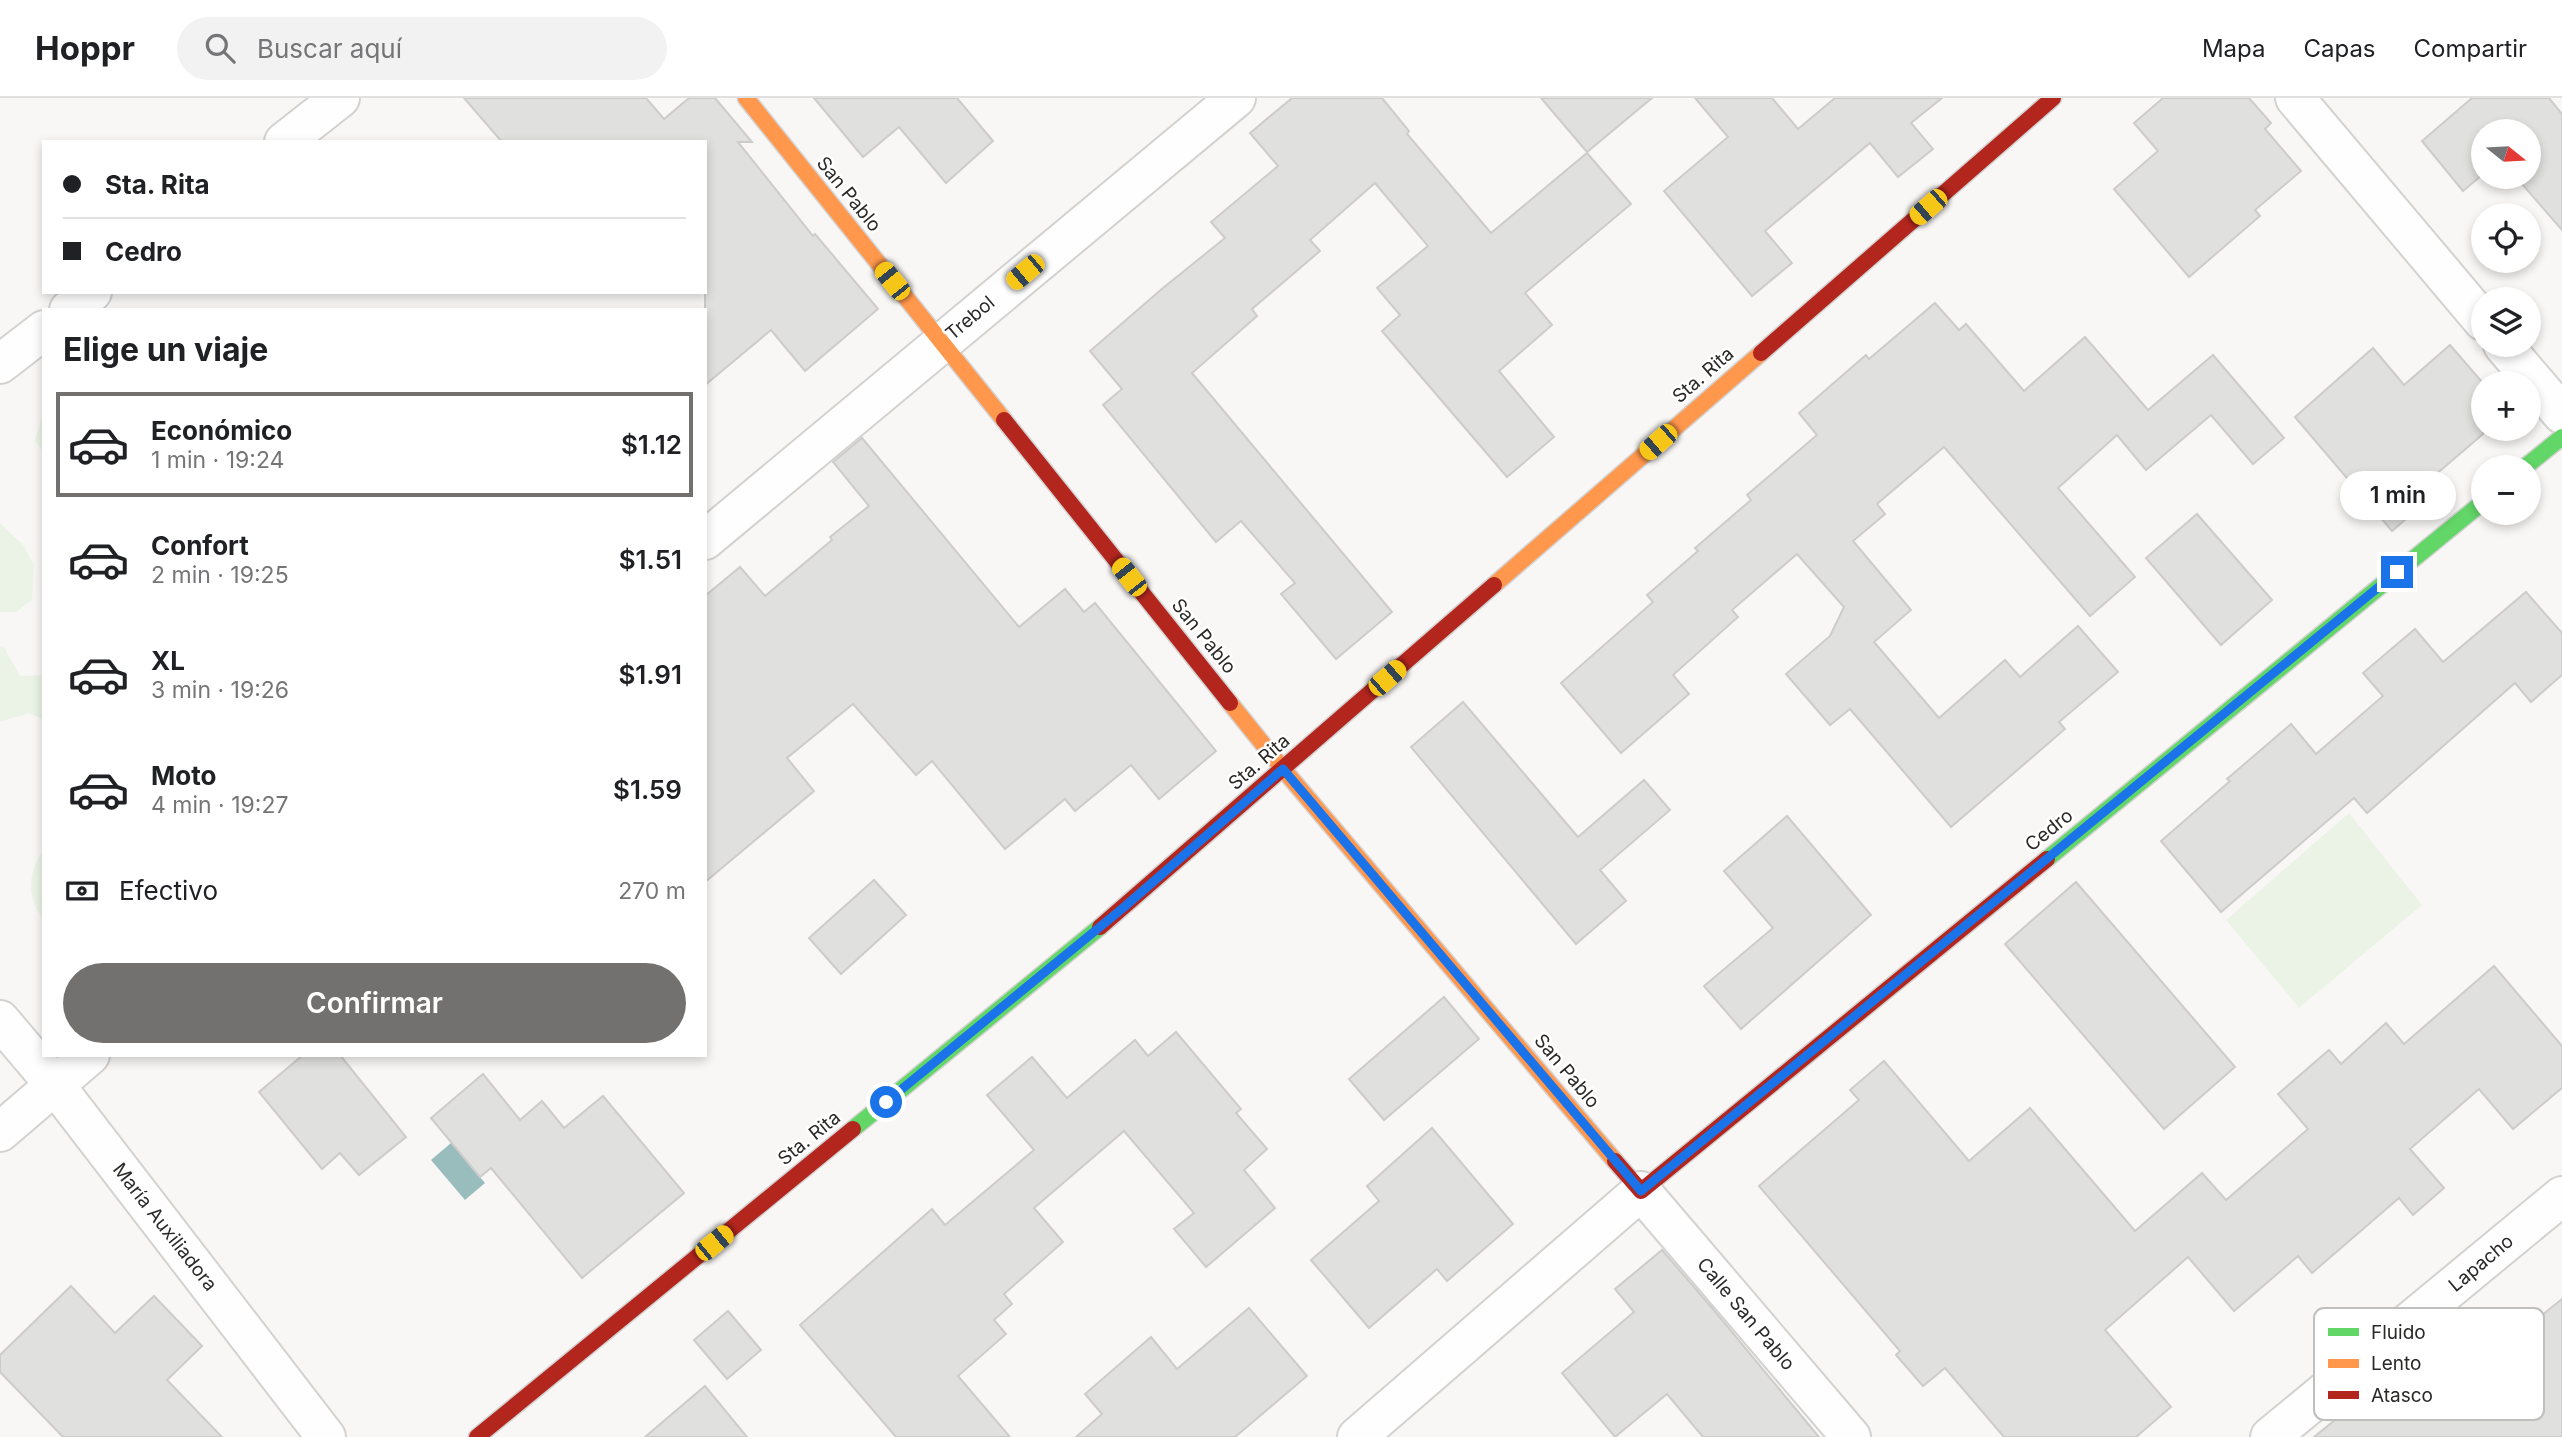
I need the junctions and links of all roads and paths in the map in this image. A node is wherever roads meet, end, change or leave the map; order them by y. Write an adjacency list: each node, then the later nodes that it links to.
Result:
1 (340, 98): 6 (street)
2 (746, 98): 11 (street, San Pablo)
3 (1236, 98): 11 (street, Trebol)
4 (2053, 98): 19 (street, Sta. Rita)
5 (2295, 98): 8 (street)
6 (287, 140)
7 (89, 294): 9 (street)
8 (2471, 307)
9 (72, 308)
10 (42, 332): 13 (street)
11 (941, 342): 18 (street, Trebol); 19 (street, San Pablo)
12 (2513, 357): 14 (street)
13 (0, 364)
14 (2562, 414)
15 (2562, 437): 16 (street)
16 (2540, 455)
17 (2471, 512): 24 (street, Cedro)
18 (707, 538)
19 (1283, 769): 24 (street, San Pablo); 29 (street, Sta. Rita)
20 (0, 1020): 22 (street, María Auxiliadora)
21 (88, 1057): 22 (street)
22 (55, 1084): 23 (street); 28 (street, María Auxiliadora)
23 (0, 1132)
24 (1641, 1191): 30 (street); 31 (street, Calle San Pablo)
25 (2562, 1196): 26 (street, Lapacho)
26 (2426, 1308)
27 (2314, 1401): 32 (street, Lapacho)
28 (326, 1437)
29 (477, 1437)
30 (1357, 1437)
31 (1851, 1437)
32 (2270, 1437)

